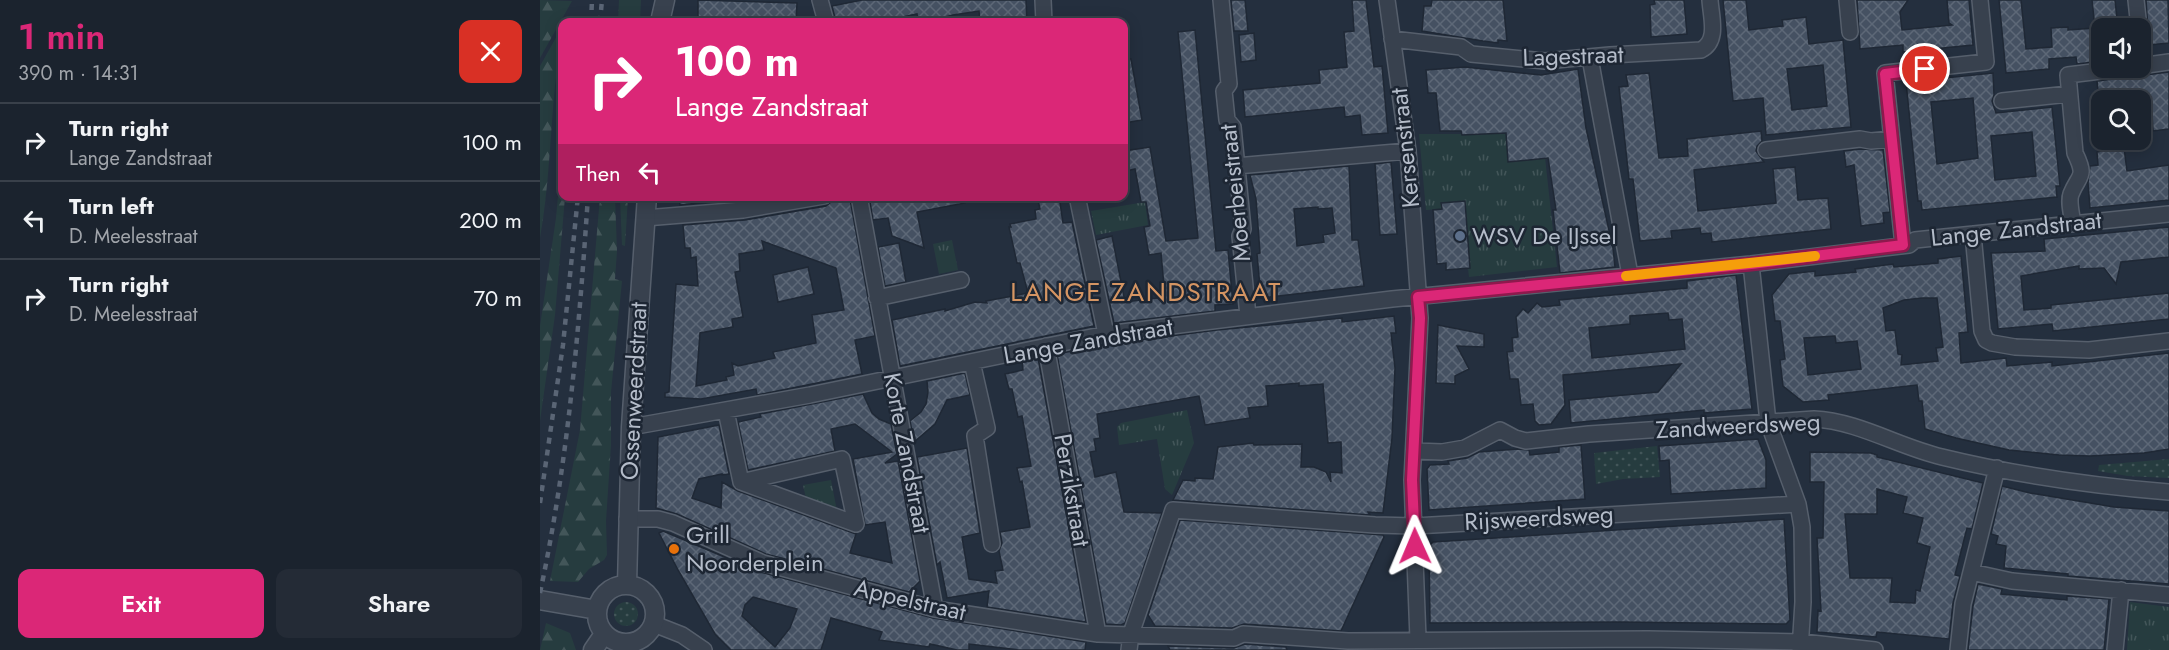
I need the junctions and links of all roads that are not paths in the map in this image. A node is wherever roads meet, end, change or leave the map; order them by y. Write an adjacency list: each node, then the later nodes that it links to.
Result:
1 (657, 0): 11 (street)
2 (665, 0): 12 (street)
3 (820, 0): 13 (street)
4 (1043, 0): 14 (street)
5 (1221, 0): 27 (street, Moerbeistraat)
6 (1386, 0): 17 (street, Kersenstraat)
7 (1710, 0): 18 (street, Lagestraat)
8 (1847, 0): 16 (street)
9 (1980, 0): 24 (street)
10 (2136, 0): 15 (street)
11 (659, 18)
12 (661, 18)
13 (825, 18)
14 (1044, 18)
15 (2138, 18)
16 (1850, 32)
17 (1392, 39): 18 (street, Lagestraat); 26 (street, Kersenstraat)
18 (1590, 58): 38 (street)
19 (2169, 63): 20 (street)
20 (2151, 64)
21 (2091, 72): 22 (street)
22 (2069, 94): 23 (street); 34 (street)
23 (2001, 101)
24 (1892, 139): 25 (street); 36 (street)
25 (1766, 150)
26 (1408, 151): 27 (street); 40 (street, Kersenstraat)
27 (1236, 166): 42 (street, Moerbeistraat)
28 (647, 201): 33 (street, Ossenweerdstraat)
29 (795, 201): 33 (street)
30 (860, 201): 41 (street, Korte Zandstraat)
31 (1078, 201): 43 (street)
32 (2169, 213): 34 (street, Lange Zandstraat)
33 (645, 218): 50 (street, Ossenweerdstraat)
34 (2073, 224): 35 (street, Lange Zandstraat)
35 (1973, 234): 36 (street, Lange Zandstraat); 44 (street)
36 (1903, 245): 37 (street, Lange Zandstraat)
37 (1751, 264): 38 (street, Lange Zandstraat); 49 (street)
38 (1630, 276): 40 (street, Lange Zandstraat)
39 (961, 280): 41 (street)
40 (1418, 297): 42 (street, Lange Zandstraat); 51 (street, Kersenstraat)
41 (877, 298): 47 (street, Korte Zandstraat)
42 (1248, 316): 43 (street, Lange Zandstraat)
43 (1106, 334): 45 (street, Lange Zandstraat)
44 (2169, 340)
45 (1046, 346): 46 (street, Lange Zandstraat); 68 (street, Perzikstraat)
46 (972, 362): 47 (street, Lange Zandstraat); 58 (street, Lange Zandstraat)
47 (893, 378): 48 (street, Lange Zandstraat); 64 (street, Korte Zandstraat)
48 (726, 411): 50 (street, Lange Zandstraat); 53 (street)
49 (1768, 422): 51 (street, Zandweerdsweg); 52 (street, Zandweerdsweg); 55 (street)
50 (631, 427): 56 (street, Ossenweerdstraat)
51 (1415, 451): 57 (street, Kersenstraat)
52 (1997, 468): 54 (street, Zandweerdsweg); 59 (street)
53 (741, 482): 53 (street)
54 (2169, 492)
55 (1798, 504): 57 (street, Rijsweerdsweg); 72 (street)
56 (627, 519): 60 (street, Ossenweerdstraat); 64 (street, Appelstraat)
57 (1415, 526): 69 (street, Rijsweerdsweg); 70 (street, Kersenstraat)
58 (992, 544)
59 (1971, 572): 61 (street); 78 (street)
60 (627, 585): 65 (street); 66 (street)
61 (2121, 590): 62 (street); 79 (street)
62 (2169, 595)
63 (540, 600): 65 (street)
64 (935, 609): 68 (street, Appelstraat)
65 (597, 610): 67 (street)
66 (654, 624): 73 (street); 75 (street)
67 (604, 634): 73 (street); 74 (street)
68 (1098, 634): 69 (street, Appelstraat)
69 (1131, 634): 71 (street, Appelstraat); 76 (street)
70 (1418, 639): 71 (street, Appelstraat); 72 (street, Appelstraat)
71 (1346, 645)
72 (1801, 646): 77 (street, Appelstraat)
73 (621, 647)
74 (593, 650)
75 (704, 650)
76 (1129, 650)
77 (1875, 650)
78 (1958, 650)
79 (2115, 650)

